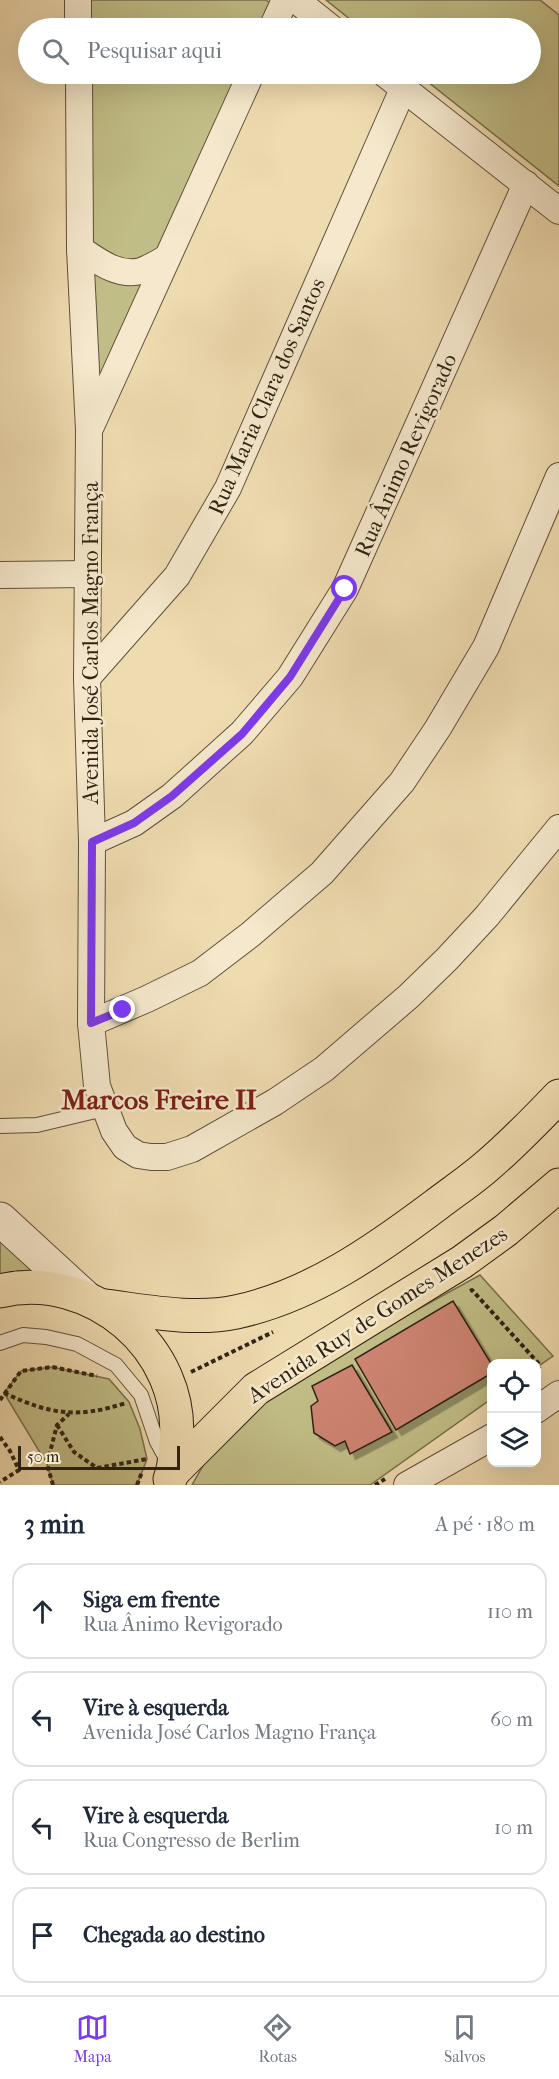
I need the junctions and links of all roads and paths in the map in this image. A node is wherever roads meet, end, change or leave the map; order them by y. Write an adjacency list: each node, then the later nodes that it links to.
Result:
1 (78, 0): 4 (street)
2 (285, 0): 5 (street)
3 (296, 0): 6 (street)
4 (78, 18)
5 (277, 18)
6 (318, 18)
7 (79, 84): 13 (street, Avenida José Carlos Magno França)
8 (246, 84): 14 (street)
9 (393, 84): 19 (street, Rua Maria Clara dos Santos)
10 (398, 84): 11 (street)
11 (526, 184): 12 (street); 21 (street, Rua Ânimo Revigorado)
12 (559, 211)
13 (80, 249): 14 (street); 15 (street, Avenida José Carlos Magno França)
14 (167, 258): 15 (street)
15 (89, 430): 17 (street, Avenida José Carlos Magno França)
16 (559, 476): 22 (street)
17 (88, 574): 18 (street); 19 (street, Avenida José Carlos Magno França)
18 (0, 575)
19 (87, 678): 21 (street, Avenida José Carlos Magno França)
20 (559, 828): 24 (street, Avenida José Carlos Magno França)
21 (92, 842): 22 (street, Avenida José Carlos Magno França)
22 (91, 1023): 24 (street, Avenida José Carlos Magno França)
23 (559, 1096): 30 (main road)
24 (104, 1109): 25 (lane)
25 (0, 1126)
26 (559, 1185): 43 (main road, Avenida Ruy de Gomes Menezes)
27 (0, 1219): 30 (street)
28 (0, 1292): 30 (main road)
29 (462, 1295): 32 (path)
30 (94, 1301): 43 (main road)
31 (0, 1343): 43 (lane)
32 (535, 1359)
33 (98, 1377): 34 (path)
34 (4, 1393): 37 (path); 39 (path)
35 (122, 1394): 39 (path)
36 (559, 1394): 38 (street)
37 (0, 1400)
38 (541, 1407)
39 (69, 1414): 40 (path)
40 (57, 1425): 43 (path); 45 (path)
41 (0, 1437): 44 (path)
42 (487, 1440): 46 (street)
43 (162, 1472)
44 (0, 1482)
45 (53, 1485)
46 (407, 1485)

